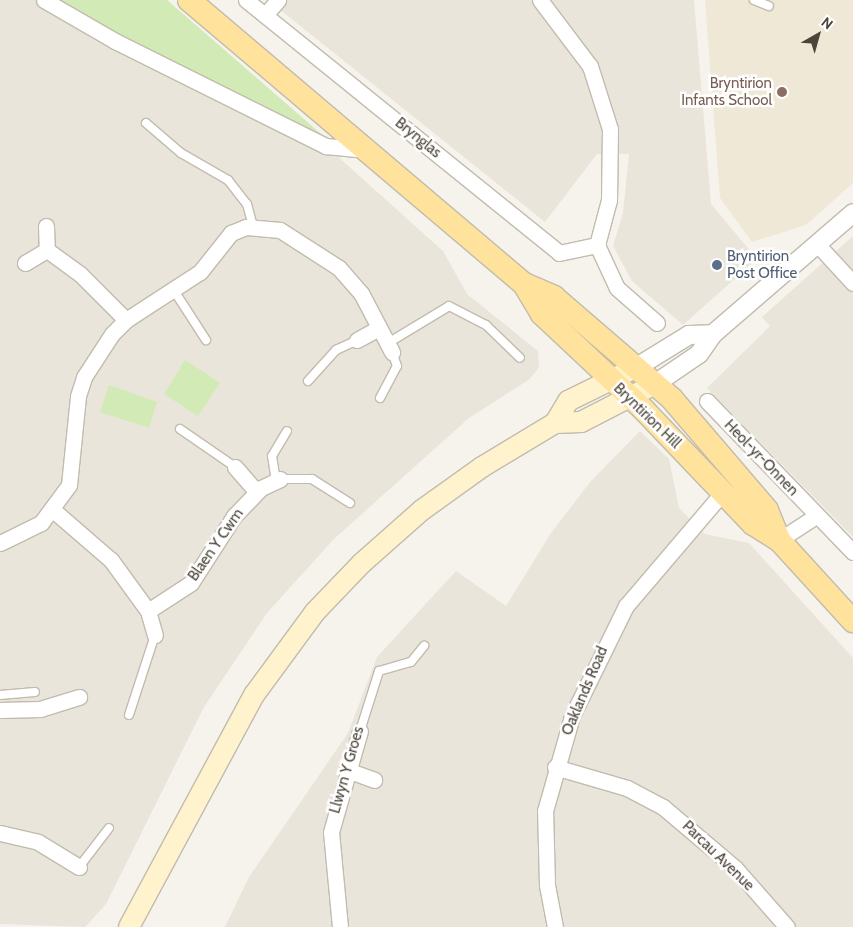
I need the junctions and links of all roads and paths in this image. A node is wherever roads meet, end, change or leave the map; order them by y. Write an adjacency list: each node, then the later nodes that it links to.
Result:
1 (44, 0): 10 (street)
2 (189, 0): 10 (main road)
3 (246, 0): 8 (street, Brynglas)
4 (278, 0): 8 (street)
5 (540, 0): 15 (street)
6 (754, 0): 7 (lane)
7 (769, 6)
8 (265, 15): 15 (street, Brynglas)
9 (146, 124): 13 (lane)
10 (368, 150): 19 (main road)
11 (853, 213): 14 (street)
12 (46, 226): 16 (street)
13 (254, 227): 20 (street); 23 (street)
14 (817, 244): 18 (street); 24 (street)
15 (597, 245): 22 (street)
16 (47, 250): 17 (street); 21 (street)
17 (25, 263)
18 (853, 283)
19 (524, 284): 29 (main road, Bryntirion Hill); 30 (main road, Bryntirion Hill)
20 (173, 289): 21 (street); 25 (lane)
21 (126, 320): 44 (street)
22 (657, 323)
23 (379, 328): 26 (street); 27 (street)
24 (713, 334): 29 (street); 32 (street)
25 (206, 340)
26 (356, 340): 31 (lane)
27 (390, 348): 28 (lane); 34 (lane)
28 (520, 358)
29 (637, 367): 30 (main road); 32 (main road, Bryntirion Hill)
30 (609, 379): 33 (main road, Bryntirion Hill); 36 (main road)
31 (308, 381)
32 (656, 384): 33 (main road); 46 (main road, Bryntirion Hill)
33 (630, 397): 36 (main road); 42 (main road, Bryntirion Hill)
34 (380, 398)
35 (707, 401): 45 (street, Heol-yr-Onnen)
36 (555, 423): 65 (main road)
37 (180, 428): 39 (lane)
38 (287, 431): 40 (lane)
39 (235, 467): 41 (street)
40 (278, 480): 41 (street, Blaen Y Cwm); 43 (lane)
41 (257, 492): 49 (street, Blaen Y Cwm)
42 (723, 492): 46 (main road, Bryntirion Hill); 59 (street, Oaklands Road)
43 (350, 503)
44 (53, 510): 47 (street); 49 (street)
45 (816, 516): 46 (street); 48 (street, Heol-yr-Onnen)
46 (779, 540): 50 (main road, Bryntirion Hill)
47 (0, 543)
48 (853, 552)
49 (148, 611): 51 (street)
50 (853, 621)
51 (155, 635): 57 (lane)
52 (424, 646): 58 (lane, Llwyn Y Groes)
53 (35, 692): 54 (lane)
54 (0, 694)
55 (79, 697): 56 (street)
56 (0, 710)
57 (129, 715)
58 (360, 731): 60 (street, Llwyn Y Groes)
59 (555, 767): 67 (street, Oaklands Road); 68 (street, Parcau Avenue)
60 (347, 770): 61 (street); 66 (street, Llwyn Y Groes)
61 (374, 780)
62 (109, 828): 64 (lane)
63 (0, 833): 64 (street)
64 (79, 867)
65 (129, 927)
66 (340, 927)
67 (555, 927)
68 (787, 927)

